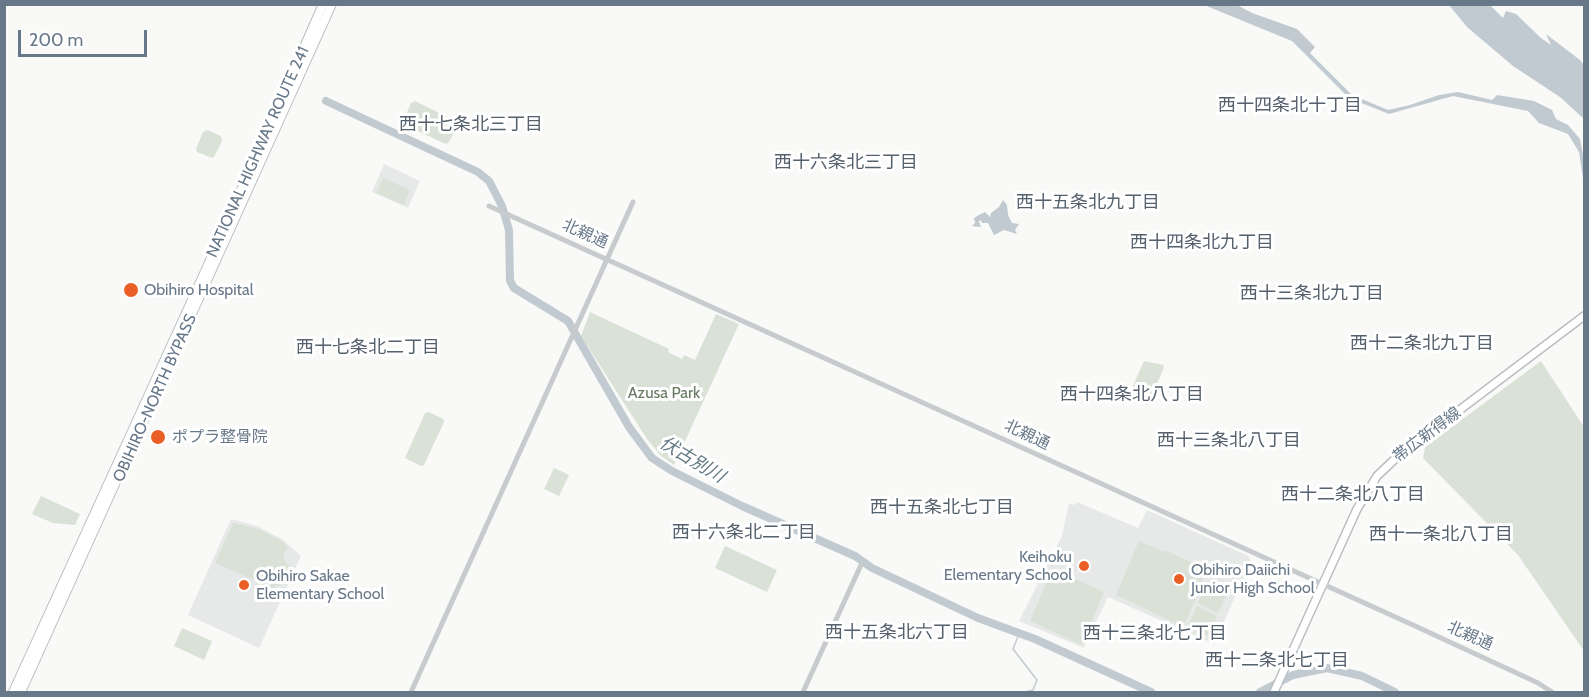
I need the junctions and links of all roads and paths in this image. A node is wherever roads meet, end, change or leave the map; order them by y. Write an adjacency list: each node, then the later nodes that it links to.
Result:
1 (322, 4): 10 (highway, NATIONAL HIGHWAY ROUTE 241)
2 (332, 4): 11 (highway, OBIHIRO-NORTH BYPASS)
3 (633, 202): 5 (street)
4 (489, 206): 5 (street, 北親通)
5 (607, 259): 8 (street, 北親通); 12 (street)
6 (1584, 316): 8 (main road, 帯広新得線)
7 (861, 565): 13 (street)
8 (1323, 584): 9 (main road, 帯広新得線); 14 (street, 北親通)
9 (1275, 691)
10 (13, 693)
11 (21, 693)
12 (411, 693)
13 (803, 693)
14 (1552, 693)

